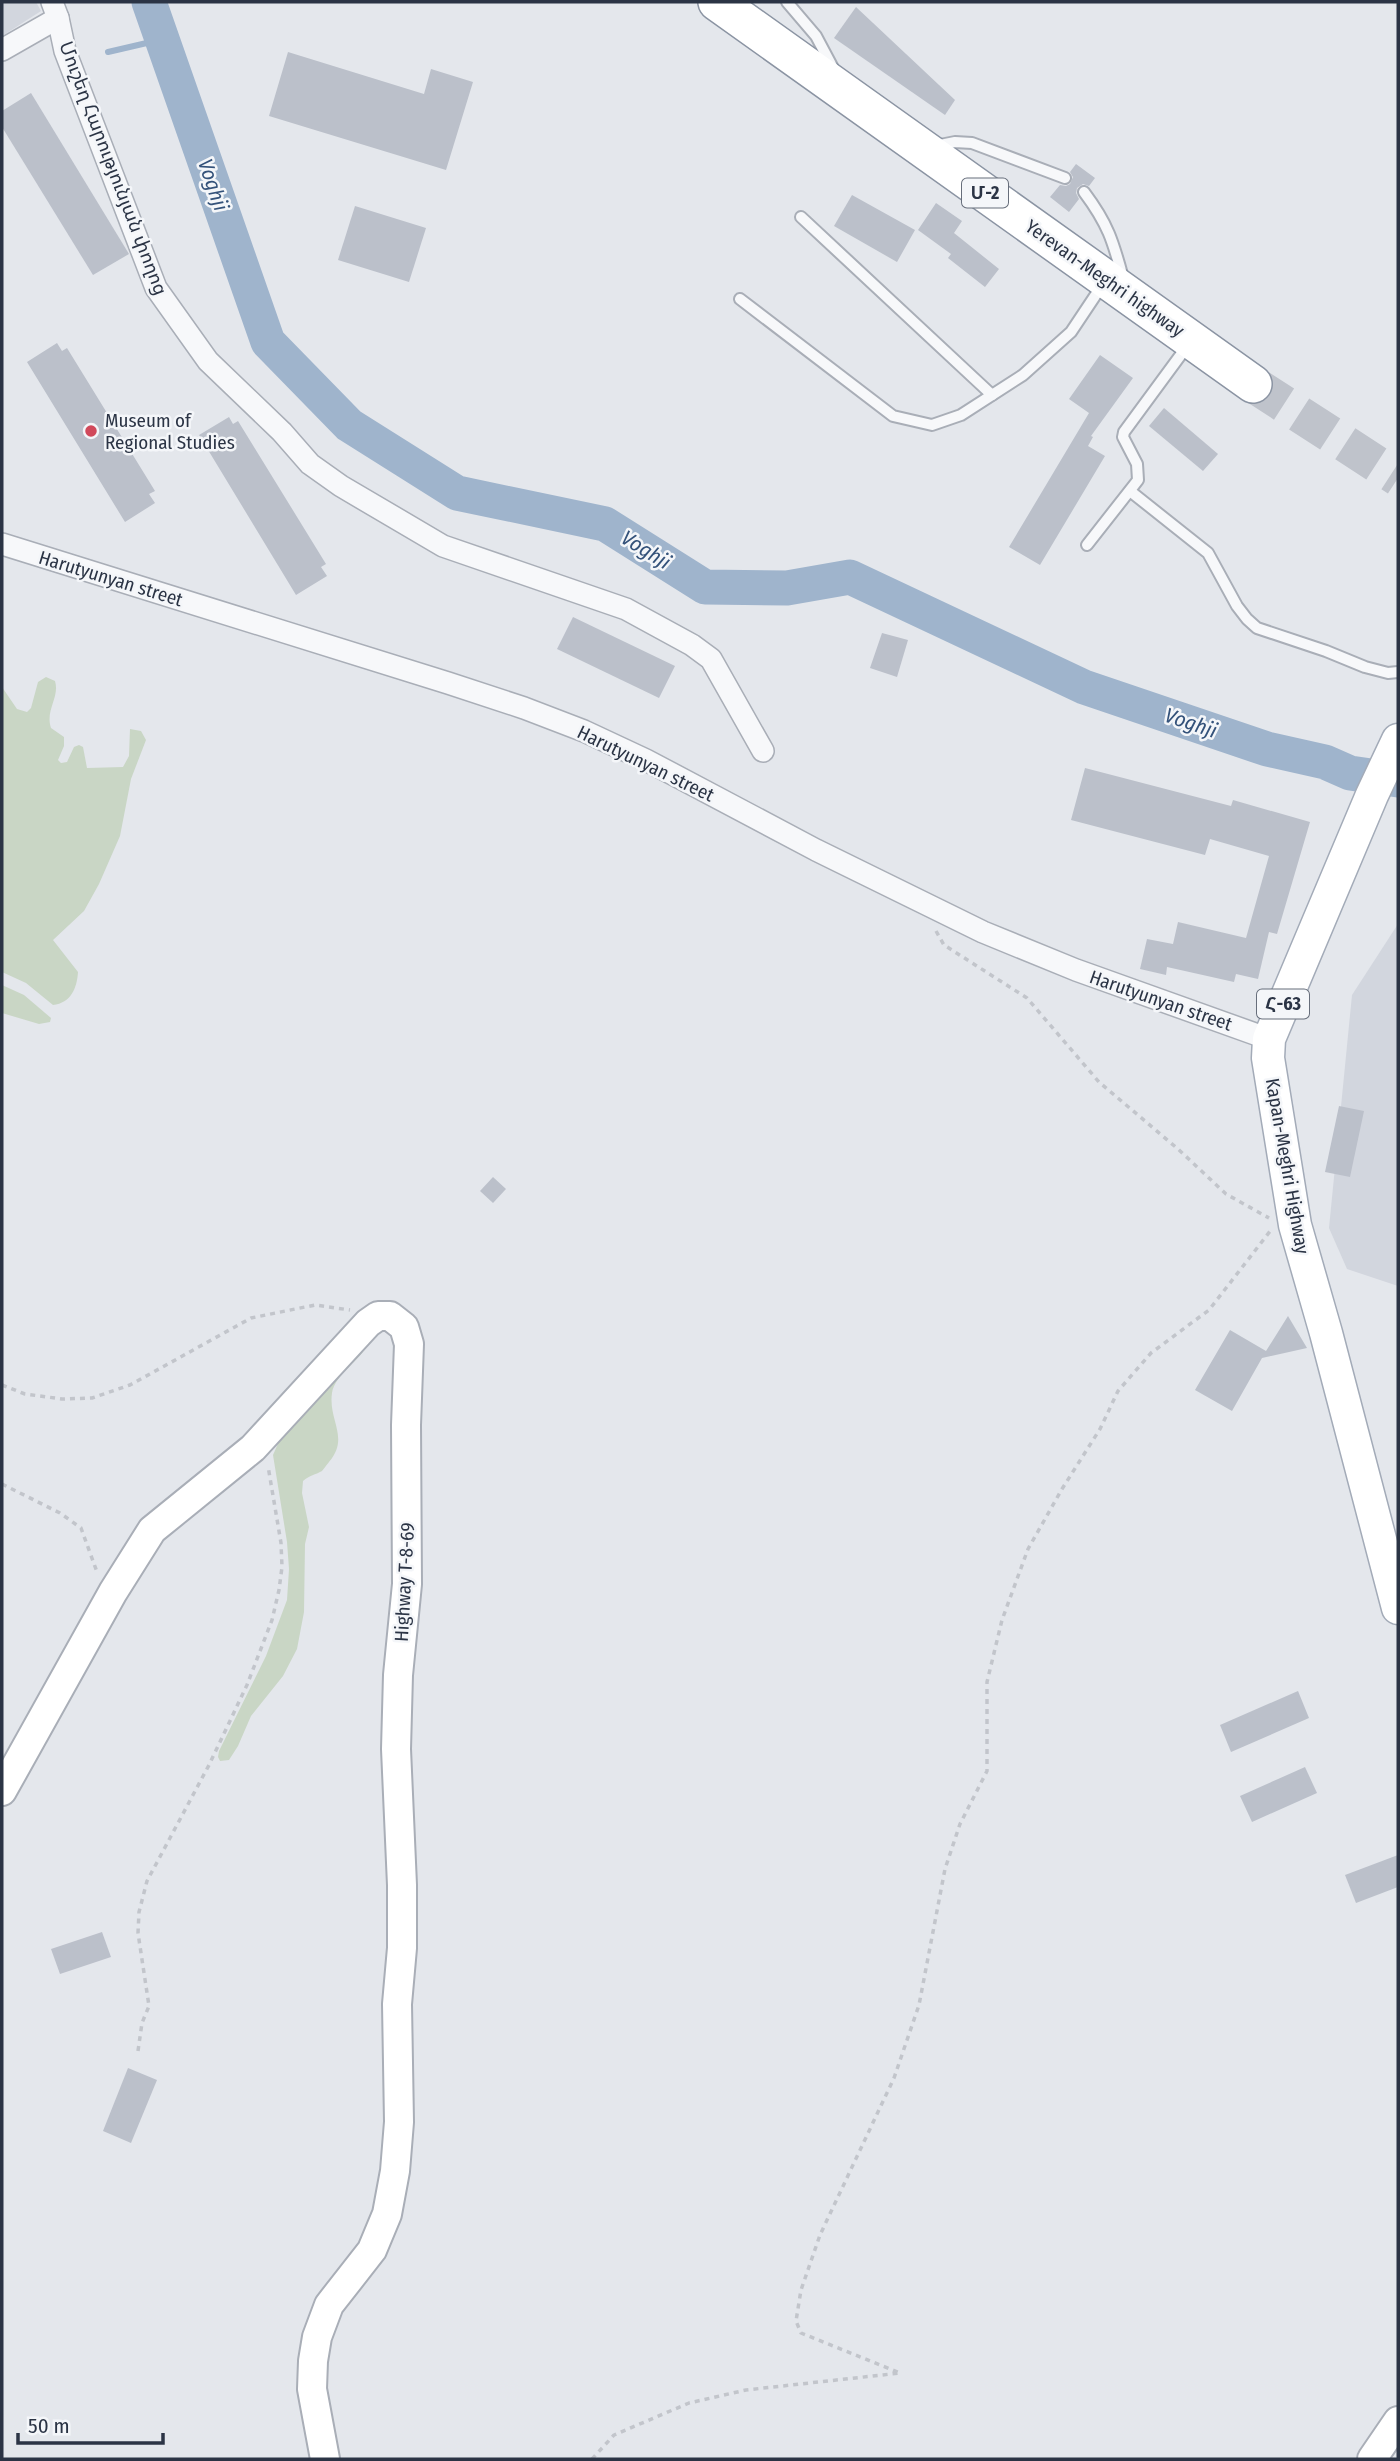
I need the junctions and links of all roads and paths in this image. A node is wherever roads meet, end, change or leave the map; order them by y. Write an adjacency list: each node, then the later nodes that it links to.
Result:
1 (717, 2): 5 (highway, Yerevan-Meghri highway / Մ-2)
2 (787, 2): 5 (lane)
3 (55, 10): 4 (street, Մուշեղ Հարությունյան փողոց); 20 (street, Մուշեղ Հարությունյան փողոց)
4 (2, 50)
5 (846, 94): 6 (highway, Yerevan-Meghri highway / Մ-2)
6 (922, 149): 7 (lane); 10 (highway, Yerevan-Meghri highway / Մ-2)
7 (1065, 178)
8 (1084, 192): 10 (lane)
9 (801, 217): 14 (lane)
10 (1117, 287): 12 (highway, Yerevan-Meghri highway / Մ-2); 14 (lane)
11 (740, 299): 14 (lane)
12 (1192, 340): 13 (highway, Yerevan-Meghri highway / Մ-2); 15 (lane)
13 (1253, 384)
14 (992, 395)
15 (1130, 491): 17 (lane); 18 (lane)
16 (2, 544): 21 (street, Harutyunyan street)
17 (1087, 545)
18 (1398, 672)
19 (1396, 742): 22 (main road, Kapan-Meghri Highway / Հ-63)
20 (763, 751)
21 (919, 902): 22 (street, Harutyunyan street); 33 (path)
22 (1269, 1038): 28 (main road, Kapan-Meghri Highway / Հ-63)
23 (368, 1323): 24 (path); 25 (street); 32 (street, Highway T-8-69)
24 (2, 1385)
25 (264, 1436): 27 (street); 30 (path)
26 (2, 1485): 27 (path)
27 (106, 1604): 29 (street)
28 (1398, 1608)
29 (2, 1791)
30 (138, 2051)
31 (1398, 2421): 34 (street)
32 (325, 2459)
33 (592, 2459)
34 (1372, 2459)

